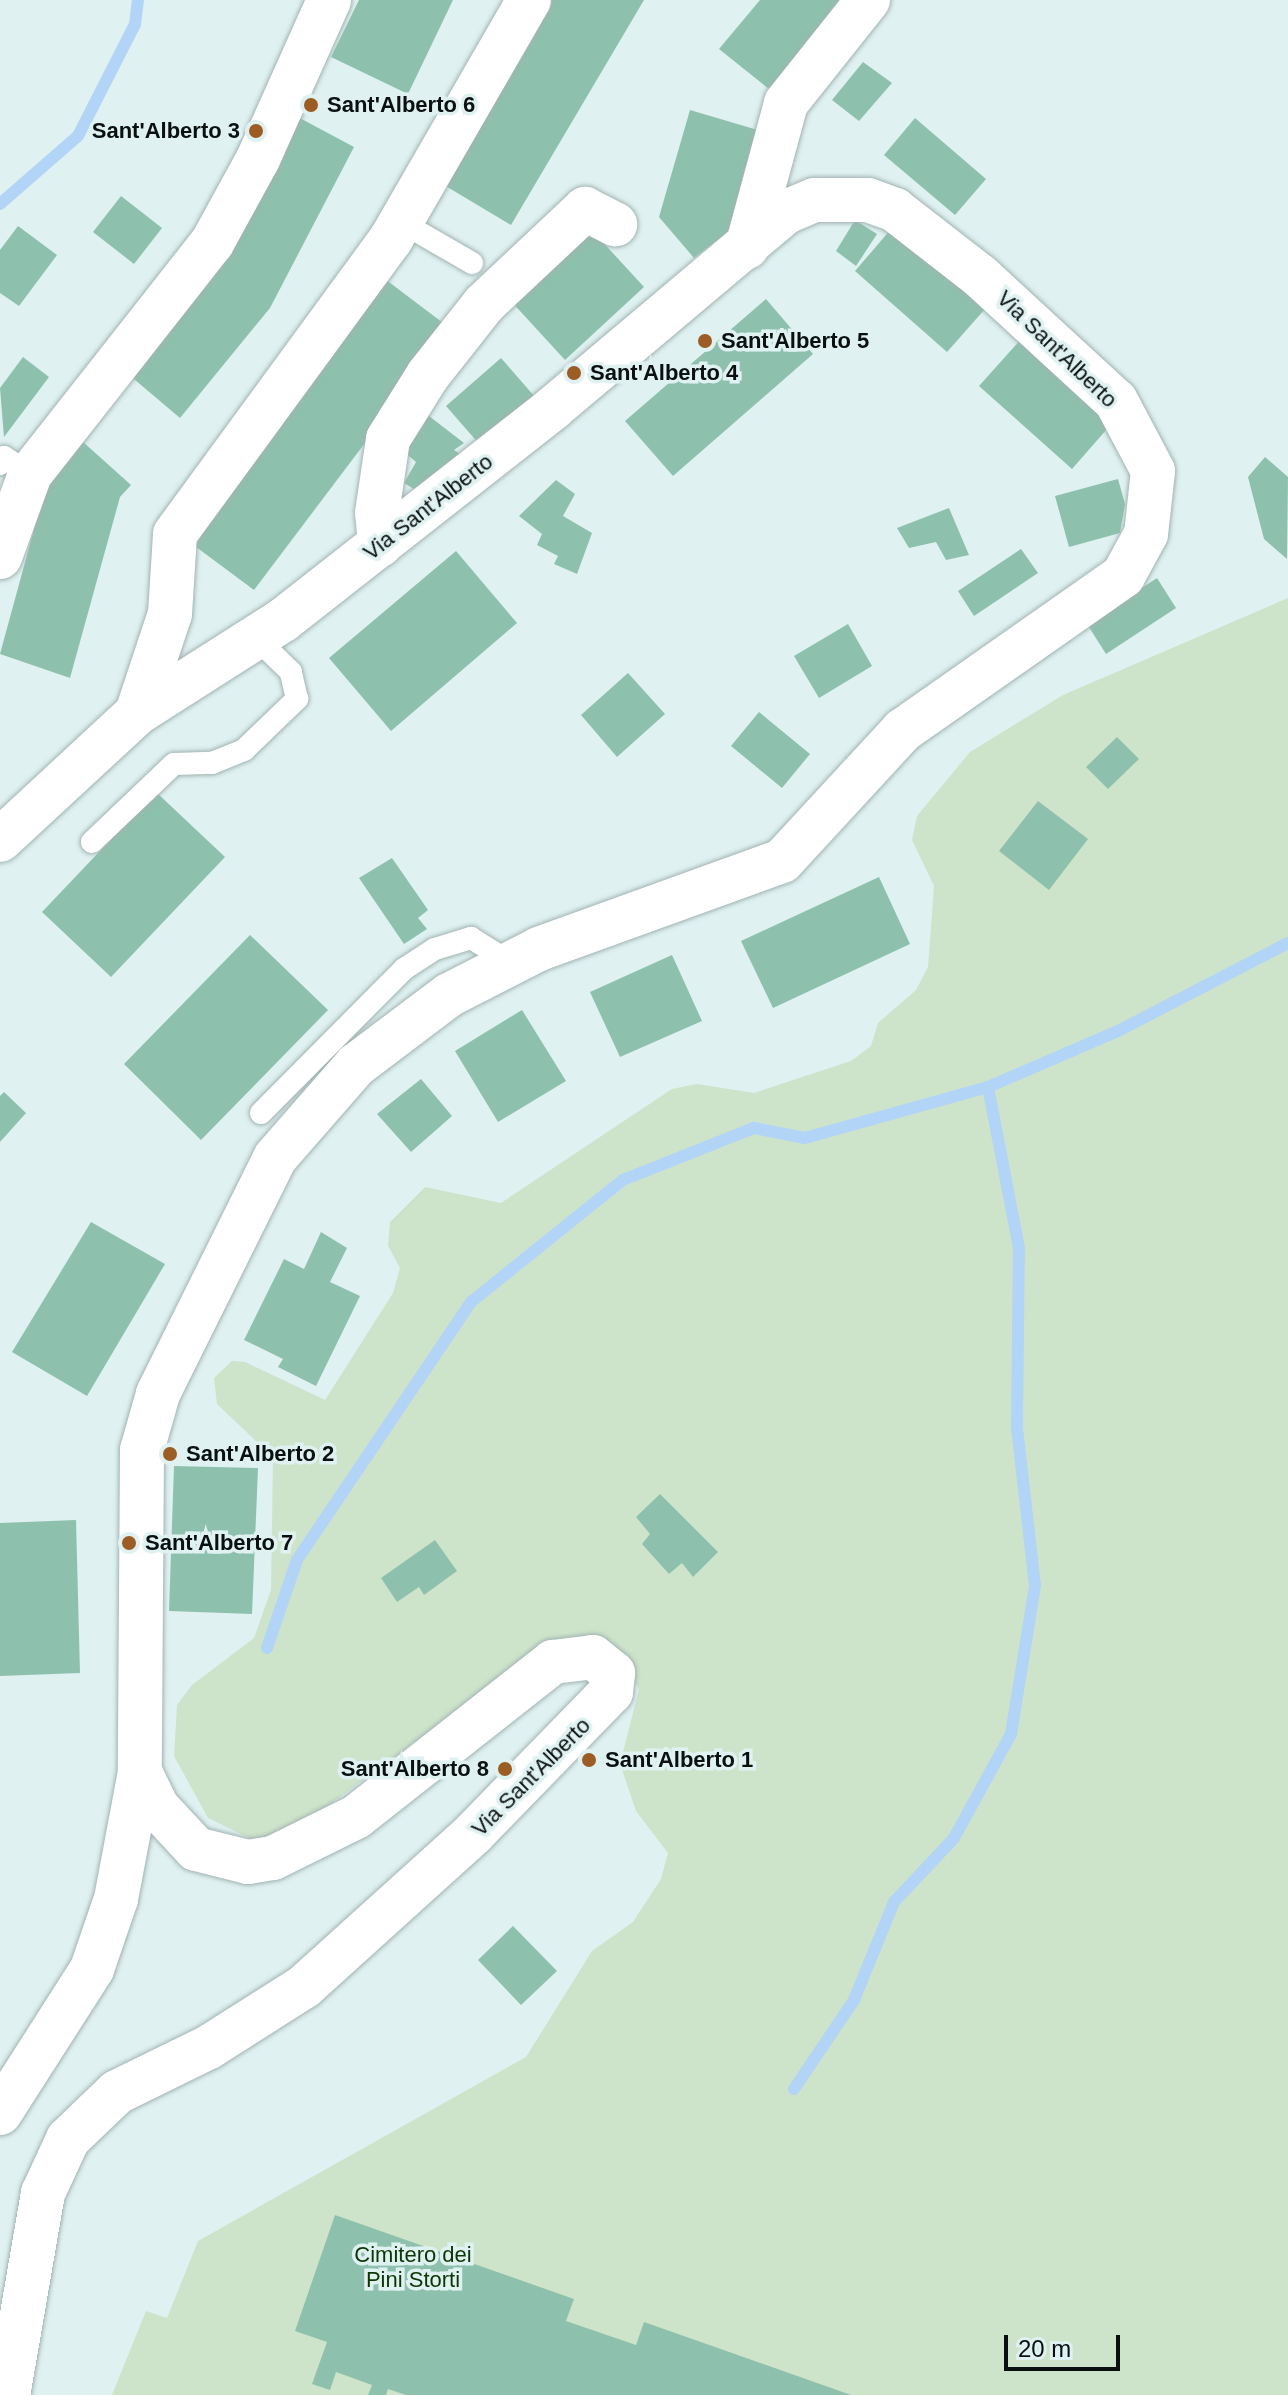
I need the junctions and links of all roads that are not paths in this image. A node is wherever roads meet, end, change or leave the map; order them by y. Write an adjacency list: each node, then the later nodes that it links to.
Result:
1 (329, 0): 8 (street)
2 (529, 0): 4 (street)
3 (868, 0): 6 (street)
4 (401, 222): 7 (lane); 12 (street)
5 (615, 224): 9 (street)
6 (747, 247): 9 (street, Via Sant'Alberto); 15 (street, Via Sant'Alberto)
7 (472, 263)
8 (15, 469): 10 (street)
9 (380, 545): 11 (street, Via Sant'Alberto)
10 (0, 557)
11 (255, 637): 12 (street, Via Sant'Alberto); 14 (lane)
12 (137, 713): 13 (street, Via Sant'Alberto)
13 (0, 840)
14 (92, 842)
15 (508, 961): 16 (lane); 17 (street, Via Sant'Alberto)
16 (261, 1113)
17 (140, 1772): 18 (street); 20 (street, Via Sant'Alberto)
18 (0, 2113)
19 (0, 2275): 20 (street)
20 (27, 2311): 21 (street, Via Sant'Alberto)
21 (8, 2395)

